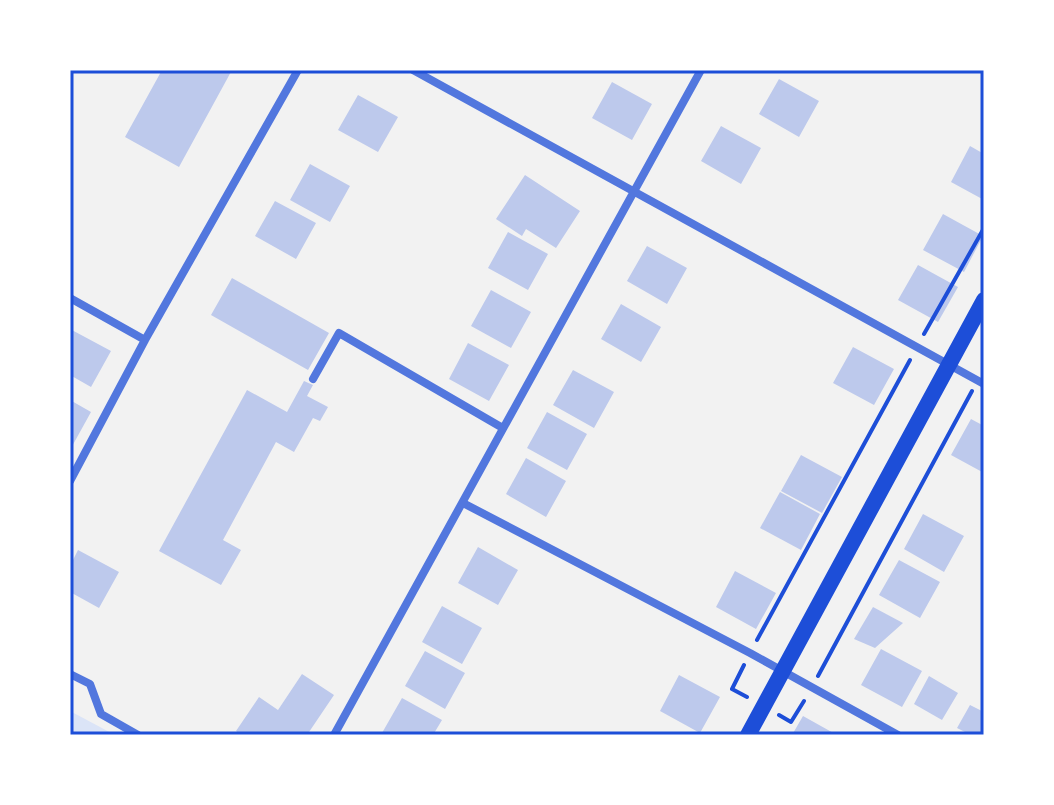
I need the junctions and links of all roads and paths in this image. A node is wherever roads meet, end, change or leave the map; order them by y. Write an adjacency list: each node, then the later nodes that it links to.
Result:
1 (298, 70): 8 (street)
2 (413, 70): 4 (street)
3 (701, 70): 4 (street)
4 (633, 192): 9 (street); 13 (street)
5 (984, 228): 9 (path)
6 (70, 298): 8 (street)
7 (984, 300): 10 (main road)
8 (145, 340): 14 (street)
9 (917, 347): 10 (street); 16 (path)
10 (949, 365): 12 (street); 17 (main road)
11 (313, 379): 13 (street)
12 (980, 382): 19 (path)
13 (501, 427): 15 (street)
14 (70, 481)
15 (463, 503): 16 (street); 23 (street)
16 (750, 653): 17 (street); 20 (path)
17 (783, 672): 19 (street); 24 (main road)
18 (70, 674): 22 (street)
19 (812, 687): 21 (path); 25 (street)
20 (732, 689)
21 (791, 722)
22 (138, 735)
23 (334, 735)
24 (748, 735)
25 (898, 735)

